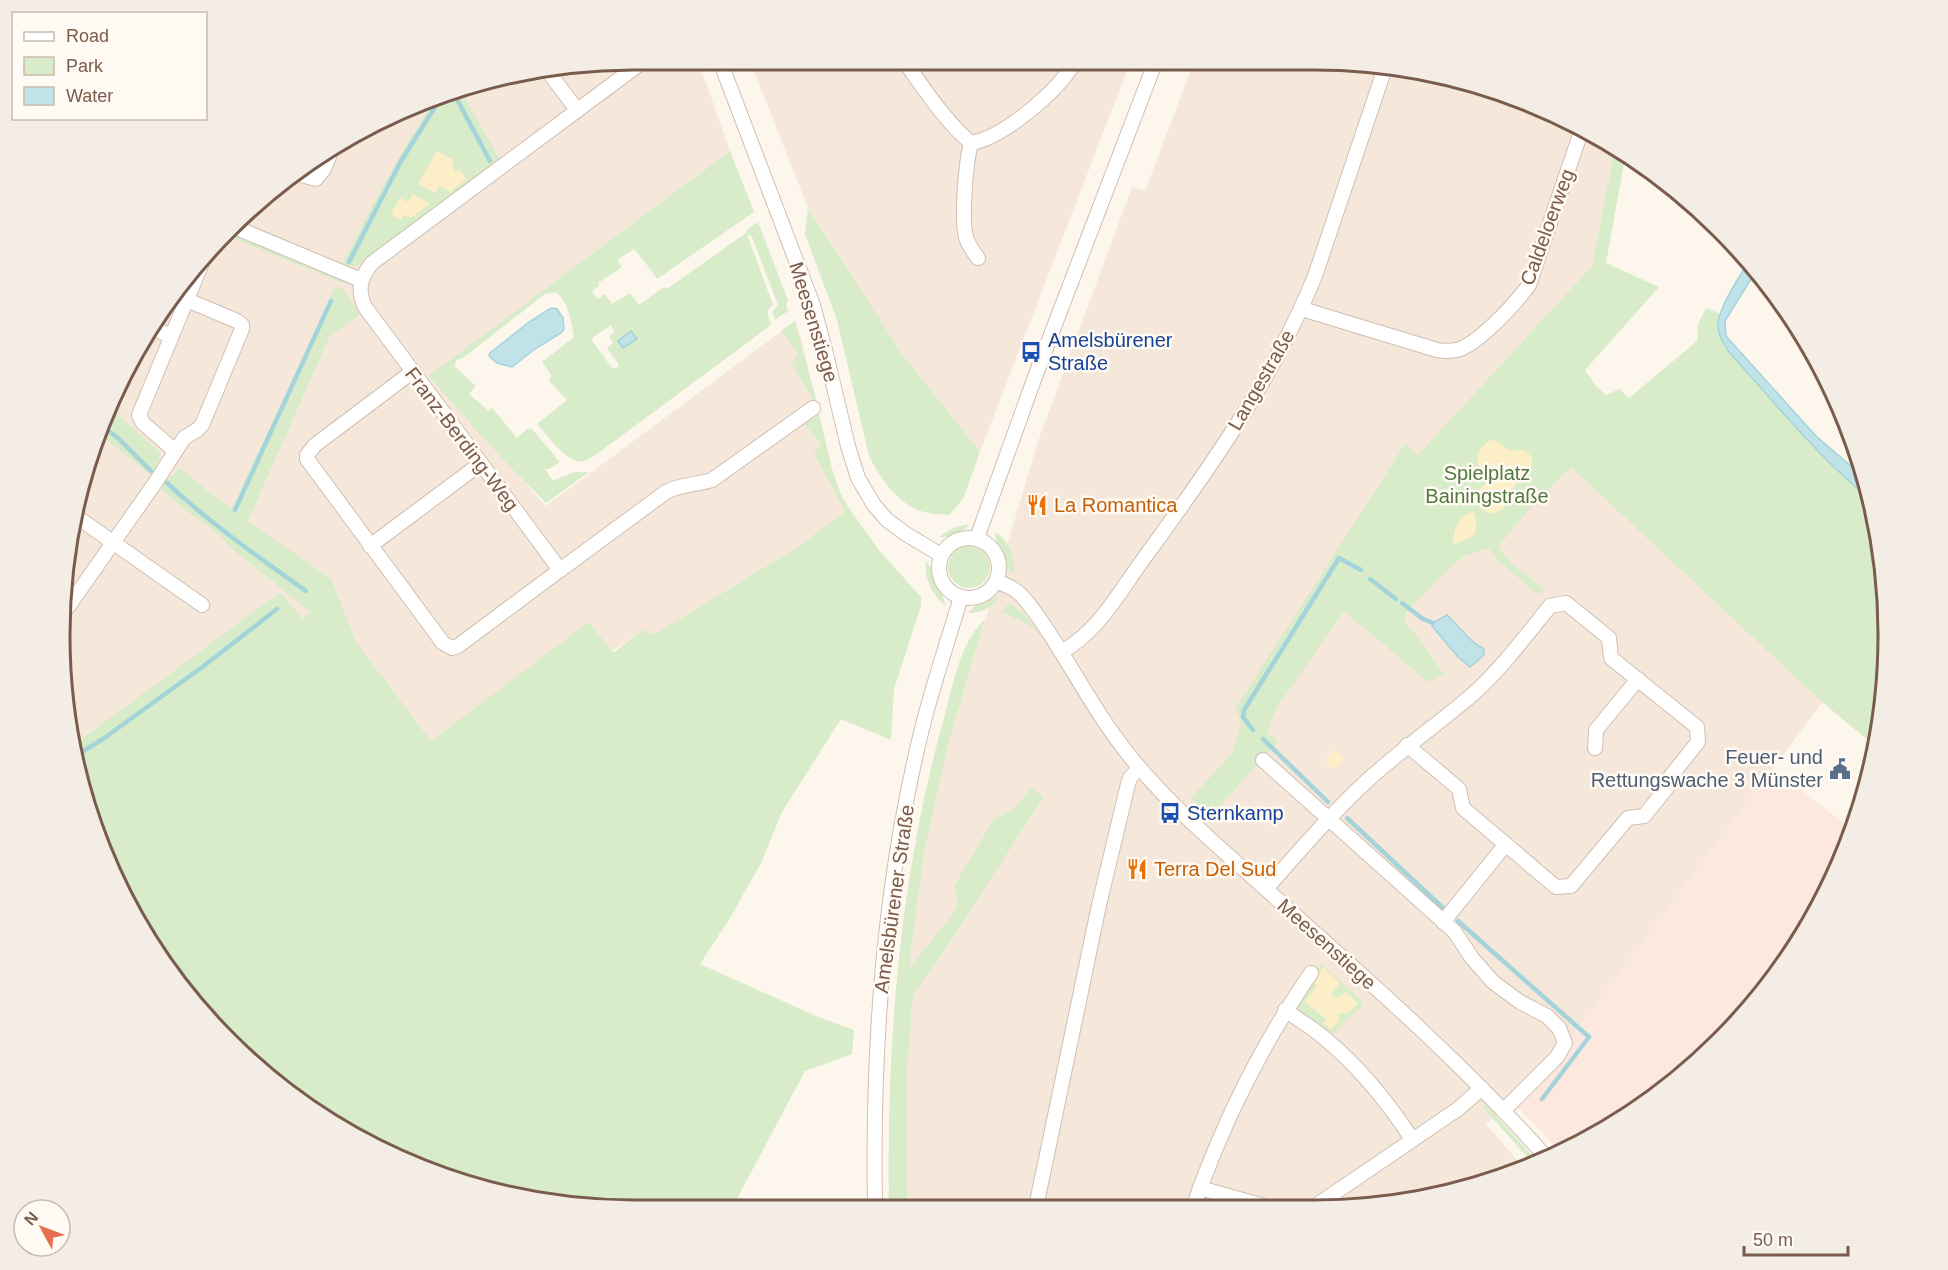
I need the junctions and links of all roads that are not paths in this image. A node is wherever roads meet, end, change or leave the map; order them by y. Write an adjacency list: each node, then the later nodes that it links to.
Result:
1 (723, 70): 29 (street, Meesenstiege)
2 (911, 70): 10 (street)
3 (1069, 70): 10 (street)
4 (1152, 70): 26 (street)
5 (626, 71): 8 (street)
6 (1383, 75): 18 (street, Langestraße)
7 (552, 77): 8 (street)
8 (577, 110): 15 (street)
9 (1579, 138): 18 (street, Caldeloerweg)
10 (971, 143): 14 (street)
11 (327, 162): 12 (street)
12 (306, 176)
13 (242, 231): 15 (street)
14 (978, 258)
15 (361, 280): 21 (street, Franz-Berding-Weg)
16 (194, 283): 17 (street)
17 (187, 300): 20 (street); 23 (street)
18 (1302, 309): 35 (street, Langestraße)
19 (160, 331): 20 (street)
20 (171, 336): 23 (street)
21 (412, 372): 24 (street, Franz-Berding-Weg); 28 (street)
22 (813, 408): 30 (street)
23 (175, 451): 27 (street)
24 (480, 464): 28 (street); 30 (street, Franz-Berding-Weg)
25 (82, 521): 27 (street)
26 (977, 538): 29 (street); 31 (street)
27 (113, 542): 33 (street); 34 (street)
28 (370, 546): 30 (street)
29 (941, 555): 32 (street)
30 (560, 570)
31 (997, 581): 32 (street); 35 (street, Meesenstiege)
32 (961, 597): 53 (street, Amelsbürener Straße)
33 (72, 601)
34 (202, 604)
35 (1061, 652): 40 (street, Meesenstiege)
36 (1638, 679): 37 (street); 38 (street); 42 (street)
37 (1407, 745): 41 (street); 42 (street)
38 (1595, 748)
39 (1263, 760): 41 (street)
40 (1139, 768): 43 (street, Meesenstiege); 54 (street)
41 (1328, 819): 43 (street); 44 (street)
42 (1506, 844): 44 (street)
43 (1266, 889): 47 (street, Meesenstiege)
44 (1443, 922): 48 (street)
45 (1311, 973): 46 (street)
46 (1286, 1010): 49 (street); 51 (street)
47 (1482, 1088): 48 (street, Meesenstiege); 49 (street)
48 (1504, 1110): 50 (street, Meesenstiege)
49 (1412, 1139): 52 (street)
50 (1541, 1151)
51 (1200, 1188): 55 (street); 56 (street)
52 (1325, 1199)
53 (875, 1200)
54 (1037, 1200)
55 (1196, 1200)
56 (1243, 1200)

